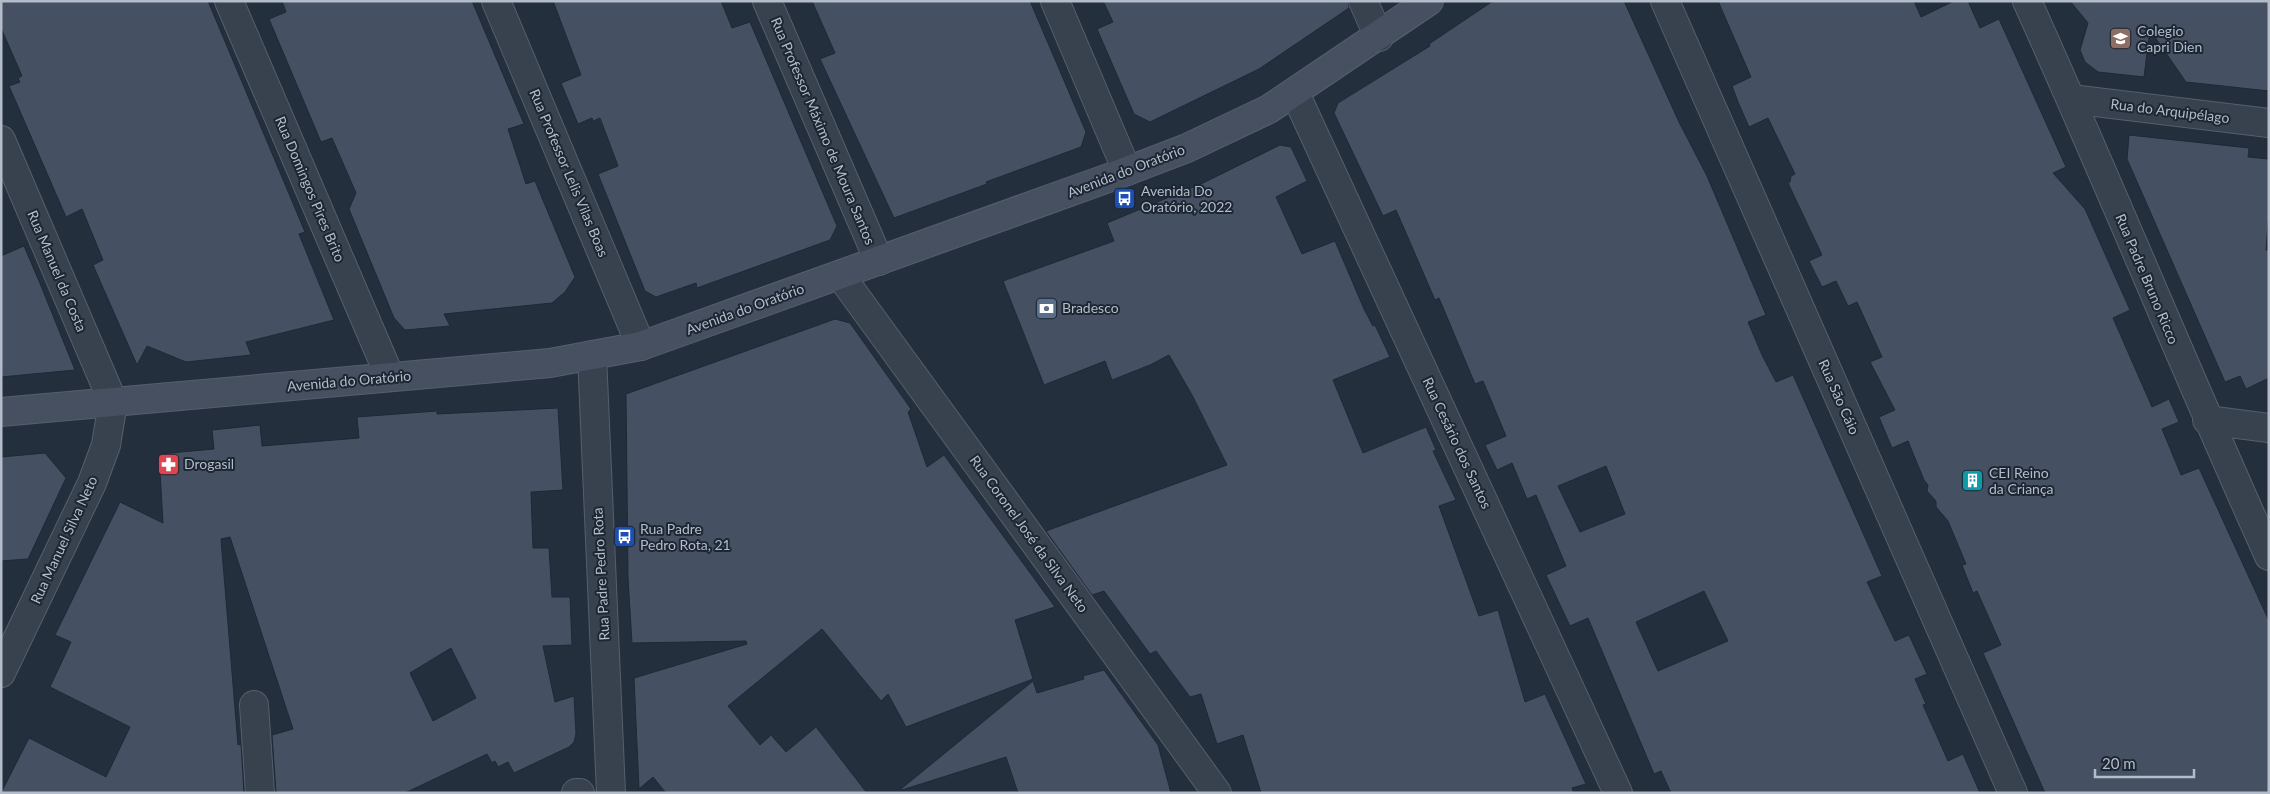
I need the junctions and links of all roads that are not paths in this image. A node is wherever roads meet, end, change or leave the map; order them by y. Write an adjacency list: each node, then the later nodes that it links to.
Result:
1 (230, 1): 19 (street, Rua Domingos Pires Brito)
2 (496, 1): 17 (street, Rua Professor Lelis Vilas Boas)
3 (767, 1): 15 (street, Rua Professor Máximo de Moura Santos)
4 (1055, 1): 14 (street)
5 (1363, 1): 9 (street)
6 (1429, 1): 9 (main road, Avenida do Oratório)
7 (1665, 1): 31 (street, Rua São Cáio)
8 (2027, 1): 11 (street, Rua Padre Bruno Ricco)
9 (1379, 37): 10 (main road, Avenida do Oratório)
10 (1295, 93): 14 (main road, Avenida do Oratório); 30 (street, Rua Cesário dos Santos)
11 (2071, 100): 12 (street, Rua do Arquipélago); 22 (street, Rua Padre Bruno Ricco)
12 (2269, 124)
13 (1, 140): 20 (street, Rua Manuel da Costa)
14 (1128, 172): 15 (main road, Avenida do Oratório)
15 (880, 261): 16 (main road, Avenida do Oratório)
16 (840, 275): 17 (main road, Avenida do Oratório); 29 (street, Rua Coronel José da Silva Neto)
17 (641, 346): 18 (main road, Avenida do Oratório)
18 (592, 356): 19 (main road, Avenida do Oratório); 28 (street, Rua Padre Pedro Rota)
19 (390, 377): 20 (main road, Avenida do Oratório)
20 (113, 402): 21 (main road, Avenida do Oratório); 25 (street, Rua Manuel Silva Neto)
21 (1, 412)
22 (2207, 420): 23 (street); 24 (street, Rua Padre Bruno Ricco)
23 (2269, 428)
24 (2269, 556)
25 (1, 673)
26 (254, 704): 27 (street)
27 (260, 793)
28 (611, 793)
29 (1217, 793)
30 (1618, 793)
31 (2013, 793)

